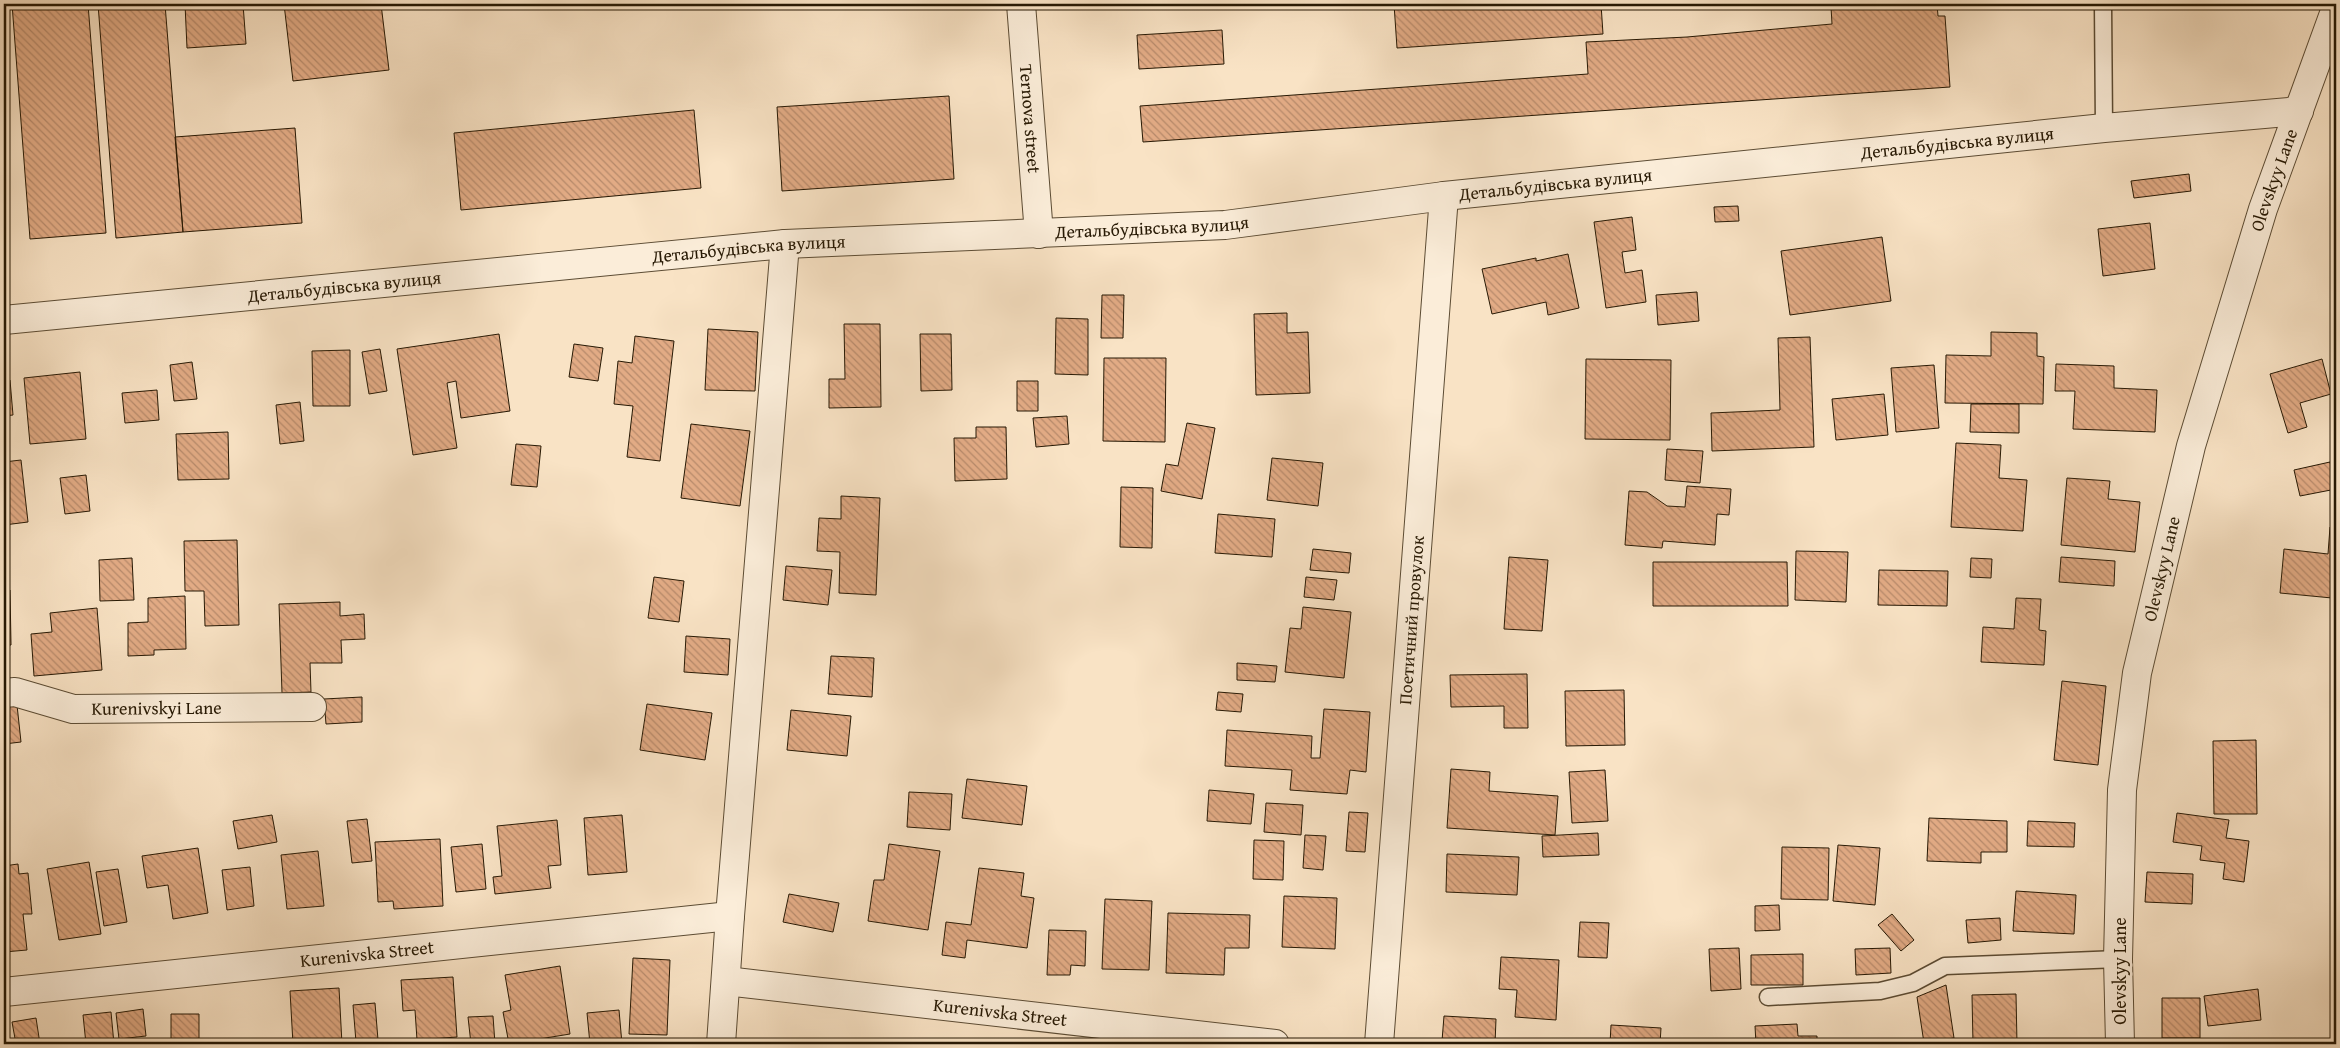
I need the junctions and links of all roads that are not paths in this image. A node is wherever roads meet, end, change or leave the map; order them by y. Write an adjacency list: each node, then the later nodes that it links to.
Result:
1 (1021, 4): 7 (street, Ternova street)
2 (2103, 4): 5 (lane)
3 (2336, 8): 4 (street, Olevskyy Lane)
4 (2298, 111): 5 (street, Детальбудівська вулиця); 13 (street, Olevskyy Lane)
5 (2104, 128): 6 (street, Детальбудівська вулиця)
6 (1444, 196): 7 (street, Детальбудівська вулиця); 19 (street, Поетичний провулок)
7 (1039, 234): 8 (street, Детальбудівська вулиця)
8 (785, 244): 9 (street, Детальбудівська вулиця); 12 (street)
9 (4, 320)
10 (4, 693): 11 (street, Kurenivskyi Lane)
11 (312, 706)
12 (730, 916): 14 (street); 15 (street, Kurenivska Street)
13 (2118, 959): 16 (lane); 20 (street, Olevskyy Lane)
14 (726, 981): 17 (street); 18 (street, Kurenivska Street)
15 (4, 992)
16 (1768, 997)
17 (721, 1044)
18 (1275, 1044)
19 (1379, 1044)
20 (2120, 1044)

